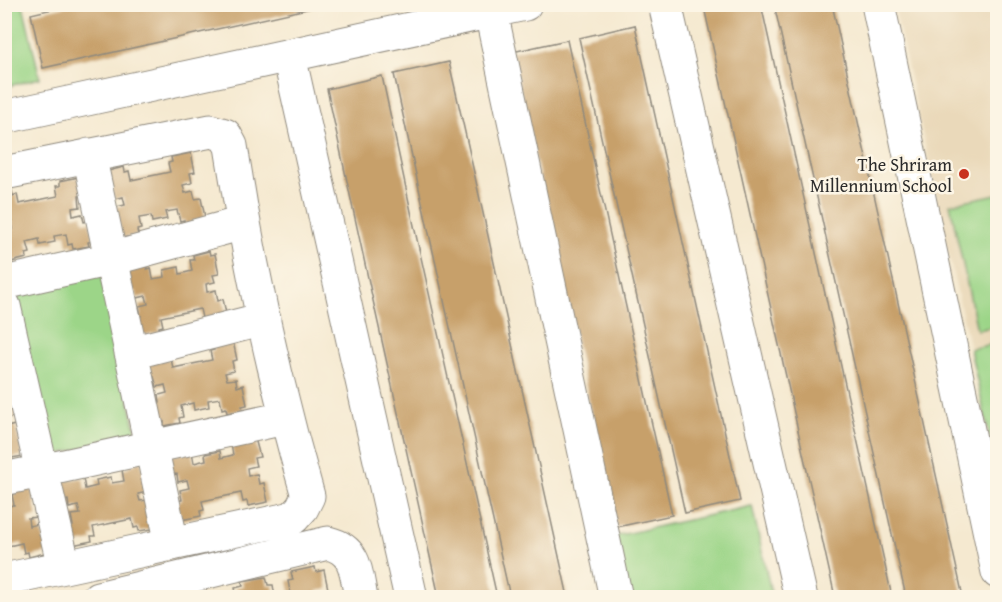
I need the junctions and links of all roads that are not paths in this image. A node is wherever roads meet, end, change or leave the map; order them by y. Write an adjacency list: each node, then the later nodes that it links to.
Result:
1 (525, 4): 4 (street)
2 (665, 4): 29 (street)
3 (878, 4): 22 (street)
4 (490, 12): 5 (street); 28 (street)
5 (289, 56): 6 (street); 27 (street)
6 (4, 117)
7 (89, 155): 8 (street); 9 (street); 10 (street)
8 (4, 173)
9 (243, 223): 10 (street); 13 (street)
10 (111, 259): 11 (street); 14 (street)
11 (4, 283)
12 (4, 306): 15 (street)
13 (264, 319): 14 (street); 16 (street)
14 (131, 353): 17 (street)
15 (12, 378): 18 (street)
16 (285, 417): 17 (street); 20 (street)
17 (151, 447): 18 (street); 20 (street)
18 (42, 471): 19 (street); 21 (street)
19 (4, 479)
20 (172, 544): 21 (street)
21 (64, 567): 23 (street)
22 (998, 572)
23 (4, 580)
24 (221, 584): 25 (street); 26 (street)
25 (98, 597)
26 (361, 597)
27 (411, 597)
28 (616, 597)
29 (801, 597)

